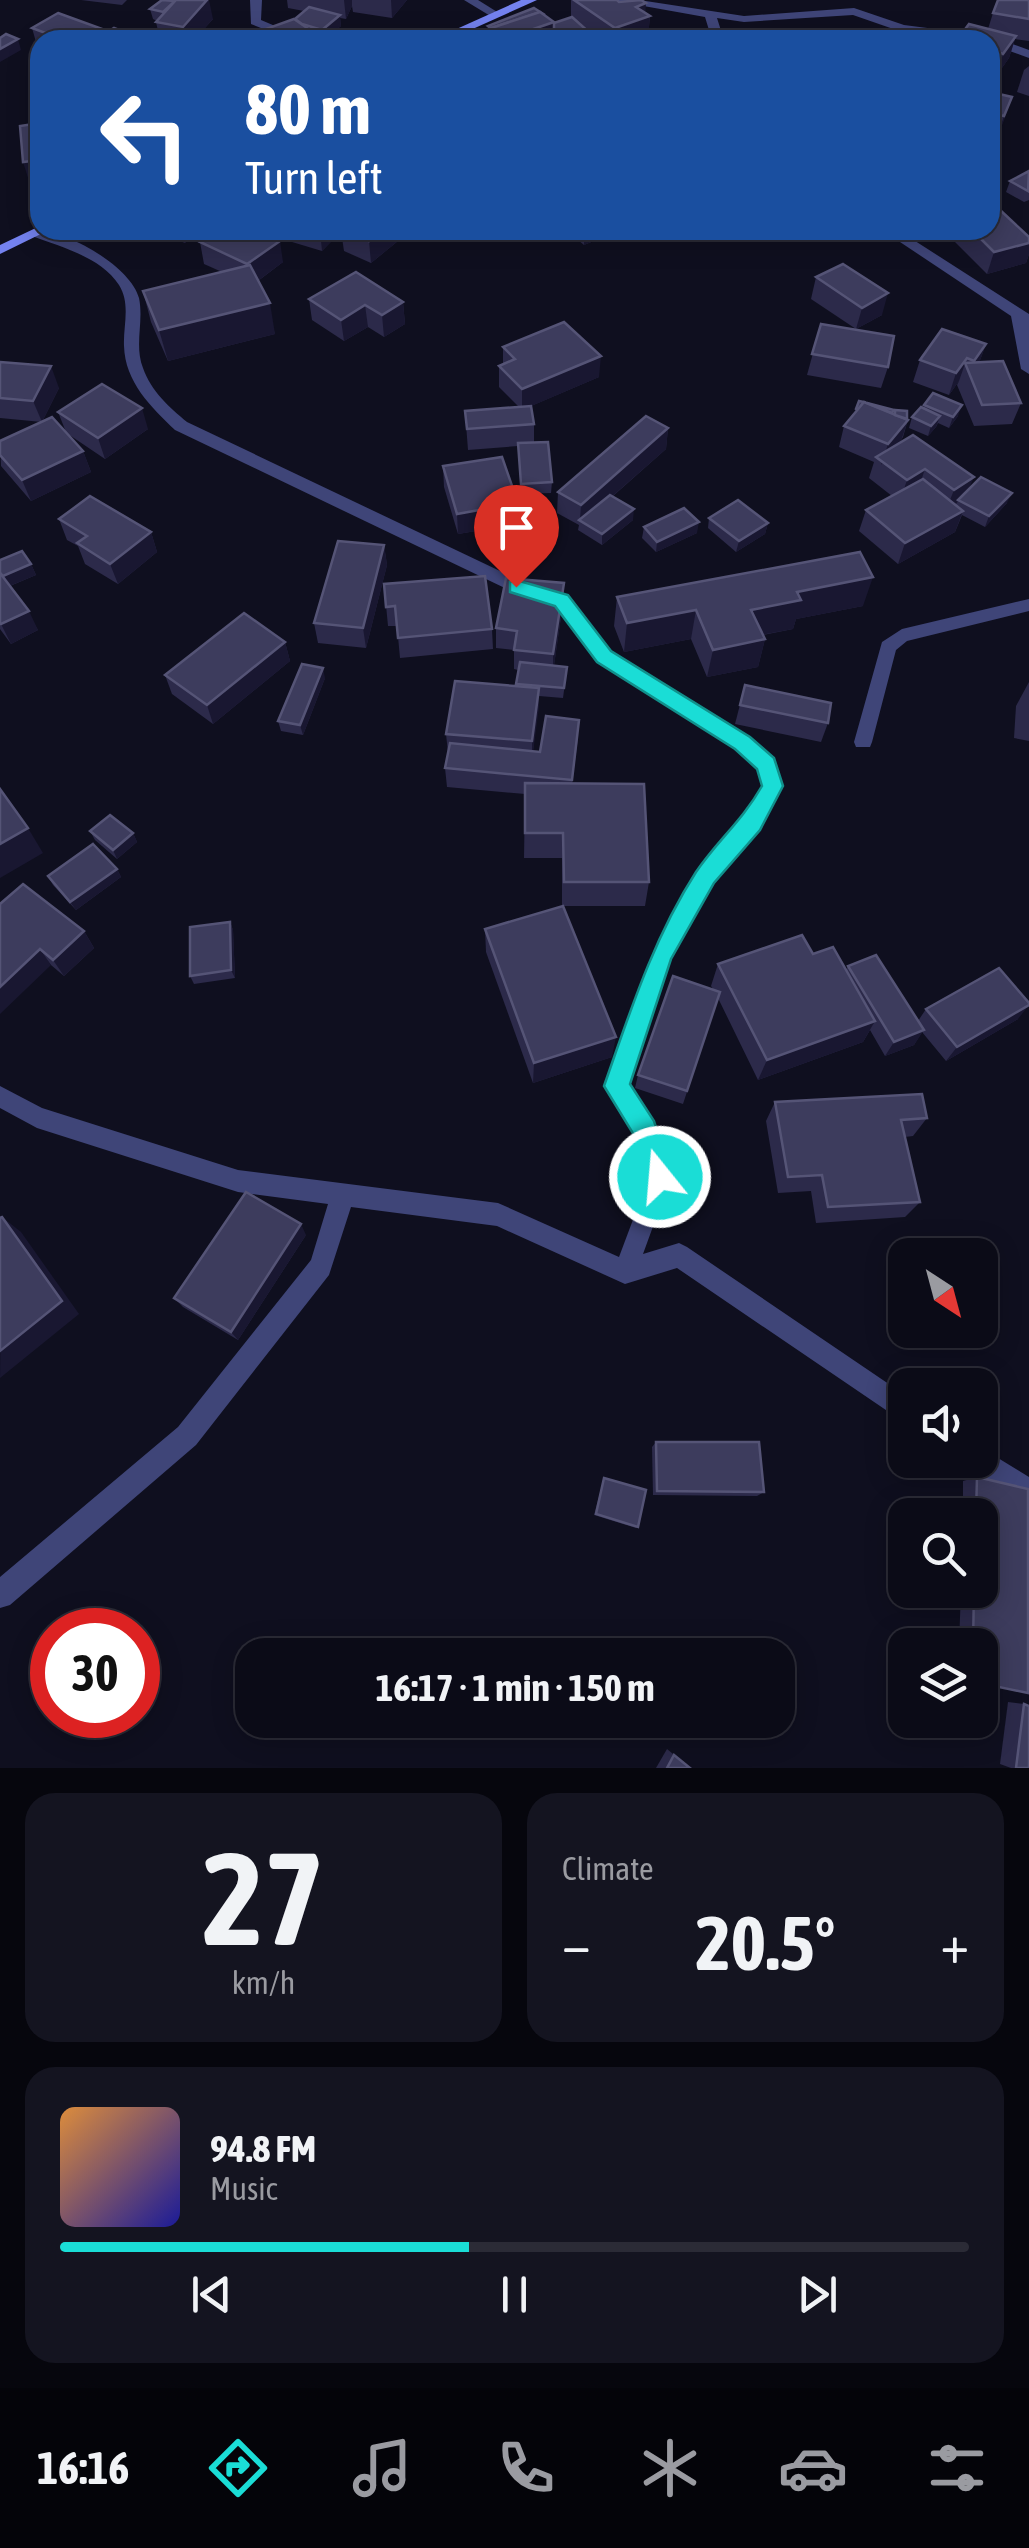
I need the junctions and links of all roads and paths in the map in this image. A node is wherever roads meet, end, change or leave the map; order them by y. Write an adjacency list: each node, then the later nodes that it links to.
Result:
1 (256, 0): 7 (street)
2 (470, 0): 6 (street)
3 (531, 0): 6 (main road)
4 (616, 0): 5 (street)
5 (710, 14): 9 (street); 10 (street)
6 (496, 15): 8 (main road)
7 (276, 30)
8 (461, 30)
9 (715, 30)
10 (916, 30)
11 (1000, 44): 12 (street)
12 (1029, 54)
13 (30, 235): 16 (main road)
14 (58, 240): 23 (street)
15 (904, 240): 17 (street)
16 (0, 250)
17 (1024, 318): 18 (street)
18 (1029, 369)
19 (1029, 605): 20 (street)
20 (863, 742)
21 (0, 1096): 22 (street)
22 (342, 1194): 23 (street); 27 (street)
23 (625, 1272): 24 (street)
24 (888, 1398)
25 (998, 1472): 26 (street)
26 (1029, 1492)
27 (0, 1595)

